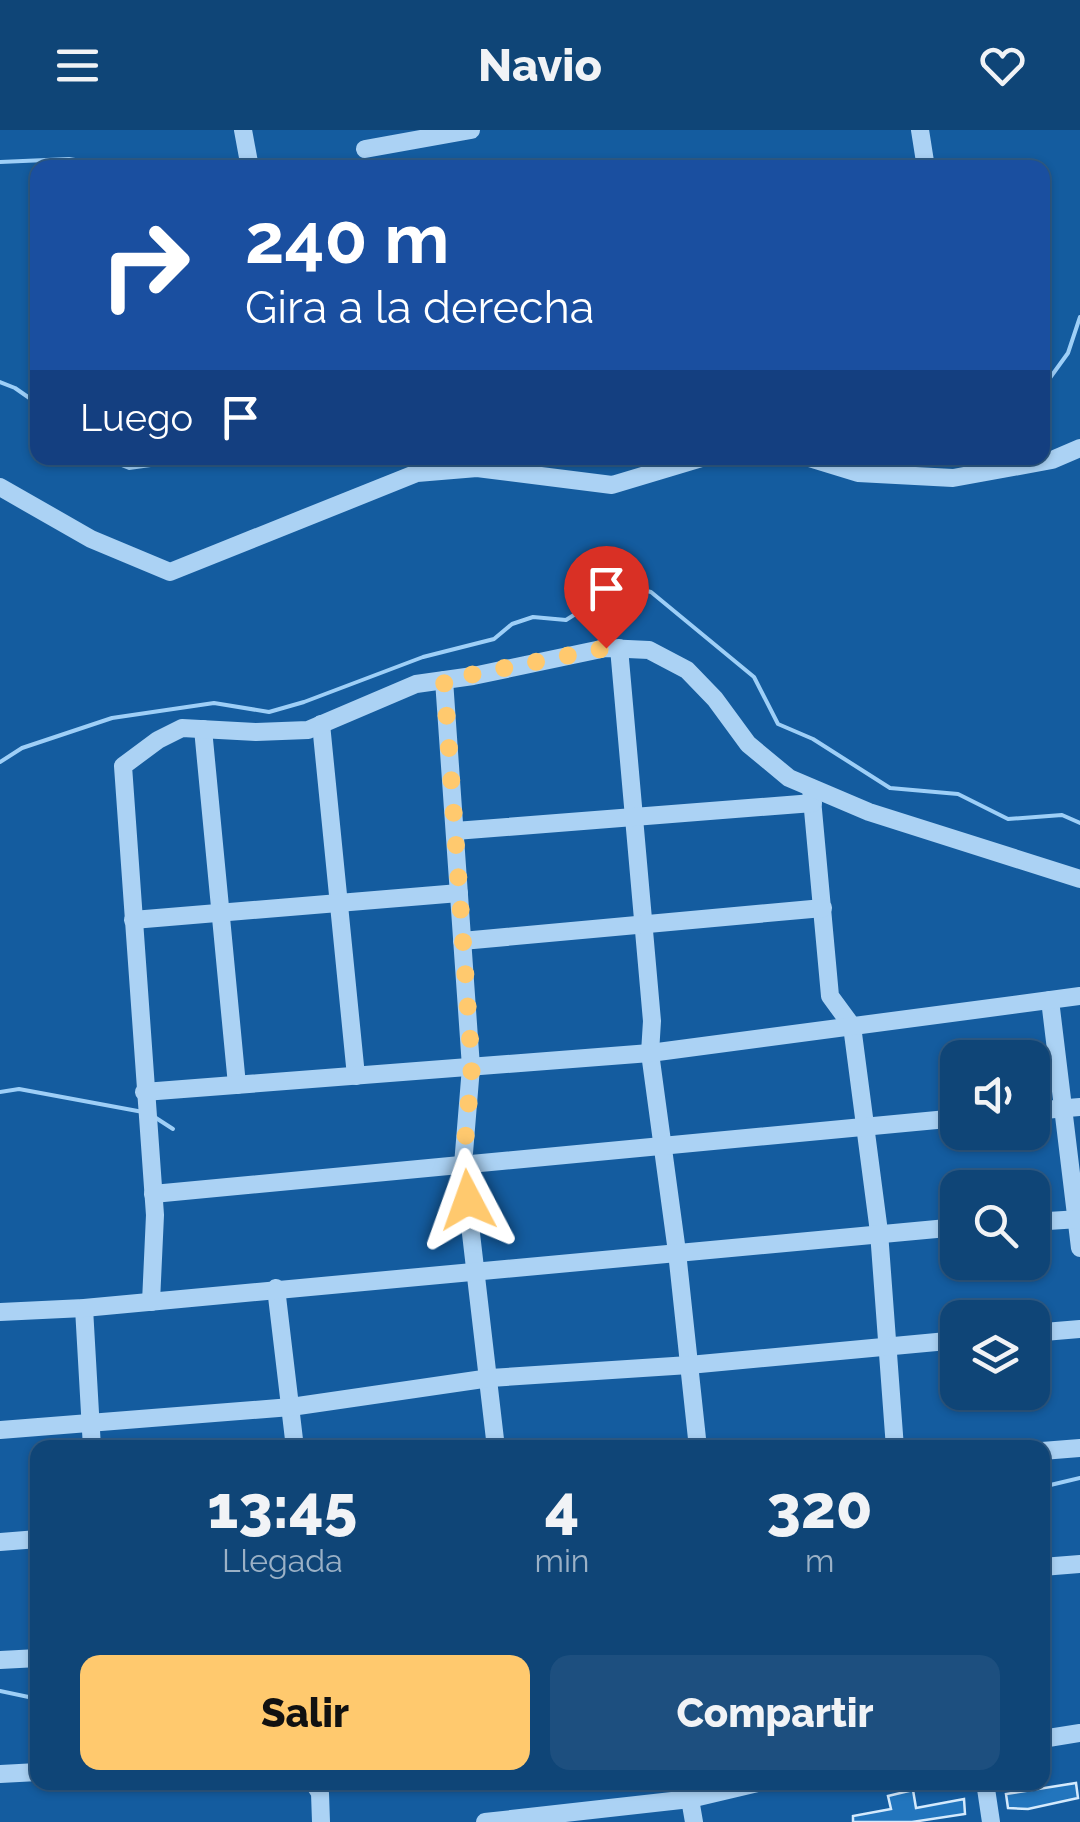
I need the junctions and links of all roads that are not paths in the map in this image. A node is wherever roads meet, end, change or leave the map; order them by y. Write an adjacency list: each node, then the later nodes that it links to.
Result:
1 (243, 130): 5 (street)
2 (920, 130): 6 (street)
3 (464, 131): 4 (street)
4 (365, 149)
5 (249, 160)
6 (925, 160)
7 (1080, 448): 8 (street)
8 (1050, 460)
9 (679, 465): 12 (street)
10 (832, 465): 11 (street)
11 (1024, 465)
12 (0, 487)
13 (620, 648): 14 (street); 17 (street); 18 (street)
14 (444, 680): 15 (street); 19 (street)
15 (321, 724): 16 (street); 22 (street)
16 (203, 729): 24 (street); 25 (street)
17 (812, 795): 18 (street); 20 (street); 23 (street)
18 (634, 817): 19 (street); 26 (street)
19 (454, 831): 21 (street)
20 (1080, 878)
21 (459, 893): 22 (street); 27 (street)
22 (339, 903): 24 (street); 33 (street)
23 (823, 908): 26 (street); 30 (street)
24 (221, 912): 25 (street); 34 (street)
25 (133, 920): 35 (street)
26 (644, 924): 27 (street); 31 (street)
27 (462, 941): 32 (street)
28 (1080, 996): 29 (street)
29 (1050, 1000): 30 (street); 36 (street)
30 (852, 1026): 31 (street); 38 (street)
31 (650, 1052): 32 (street); 39 (street)
32 (472, 1066): 33 (street); 40 (street)
33 (356, 1076): 34 (street)
34 (237, 1085): 35 (street)
35 (144, 1092): 41 (street)
36 (1071, 1108): 42 (street)
37 (940, 1120): 38 (street)
38 (865, 1127): 39 (street); 45 (street)
39 (663, 1146): 40 (street); 47 (street)
40 (463, 1165): 41 (street); 48 (street)
41 (153, 1194): 50 (street)
42 (1078, 1219): 43 (street); 46 (street)
43 (1050, 1221)
44 (940, 1228): 45 (street)
45 (878, 1232): 47 (street); 56 (street)
46 (1080, 1248)
47 (677, 1252): 48 (street); 57 (street)
48 (476, 1271): 49 (street); 58 (street)
49 (276, 1288): 50 (street); 59 (street)
50 (150, 1302): 51 (street)
51 (84, 1308): 52 (street); 60 (street)
52 (0, 1312)
53 (1080, 1329): 54 (street)
54 (1050, 1332)
55 (940, 1342): 56 (street)
56 (887, 1346): 57 (street); 66 (street)
57 (689, 1364): 58 (street); 65 (street)
58 (490, 1378): 59 (street); 64 (street)
59 (290, 1407): 60 (street); 63 (street)
60 (90, 1423): 61 (street); 62 (street)
61 (0, 1430)
62 (91, 1440)
63 (295, 1440)
64 (495, 1440)
65 (697, 1440)
66 (894, 1440)
67 (1080, 1448): 68 (street)
68 (1050, 1450)
69 (30, 1540): 70 (street)
70 (0, 1542)
71 (1080, 1564): 72 (street)
72 (1050, 1566)
73 (30, 1658): 74 (street)
74 (0, 1660)
75 (1080, 1733): 76 (street)
76 (1050, 1738)
77 (30, 1772): 78 (street)
78 (0, 1774)
79 (319, 1790): 83 (street)
80 (715, 1790): 82 (street)
81 (986, 1790): 86 (street)
82 (690, 1799): 84 (street); 85 (street)
83 (321, 1822)
84 (485, 1822)
85 (694, 1822)
86 (991, 1822)

